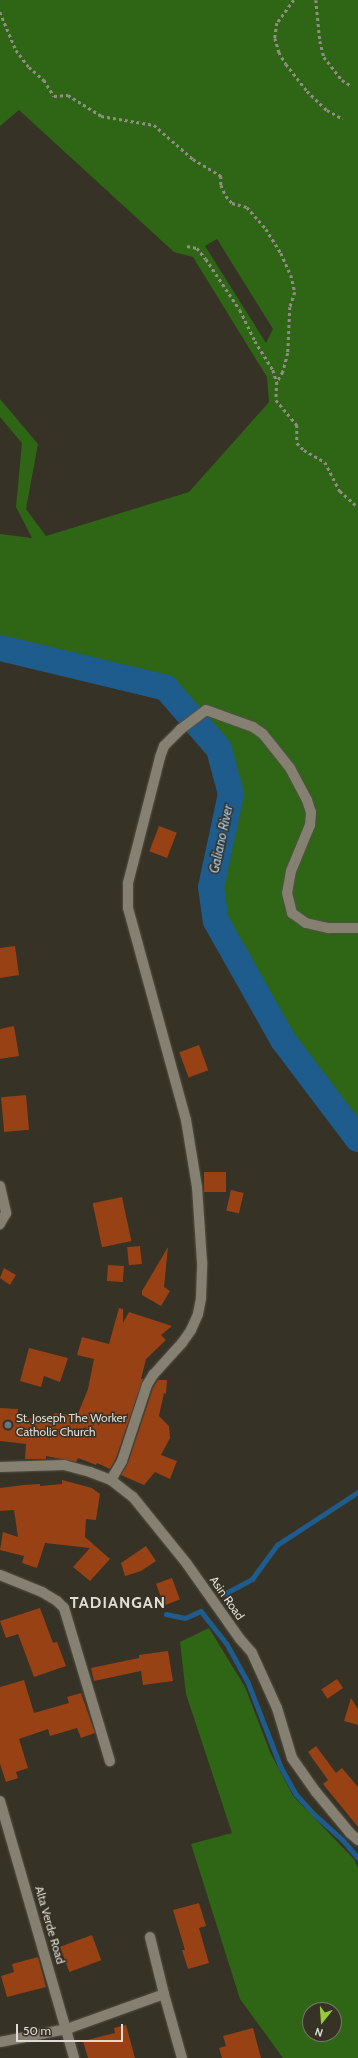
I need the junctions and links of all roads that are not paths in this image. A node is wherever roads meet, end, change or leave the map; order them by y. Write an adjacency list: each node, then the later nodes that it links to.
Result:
1 (358, 928): 5 (street)
2 (0, 1186): 3 (street)
3 (0, 1224)
4 (0, 1467): 5 (street, Asin Road)
5 (110, 1480): 9 (street, Asin Road)
6 (0, 1575): 7 (street)
7 (110, 1761)
8 (0, 1800): 12 (street, Alta Verde Road)
9 (358, 1840)
10 (150, 1937): 11 (street)
11 (164, 1994): 12 (street); 15 (street)
12 (67, 2028): 13 (street); 14 (street, Alta Verde Road)
13 (0, 2042)
14 (74, 2058)
15 (182, 2058)

